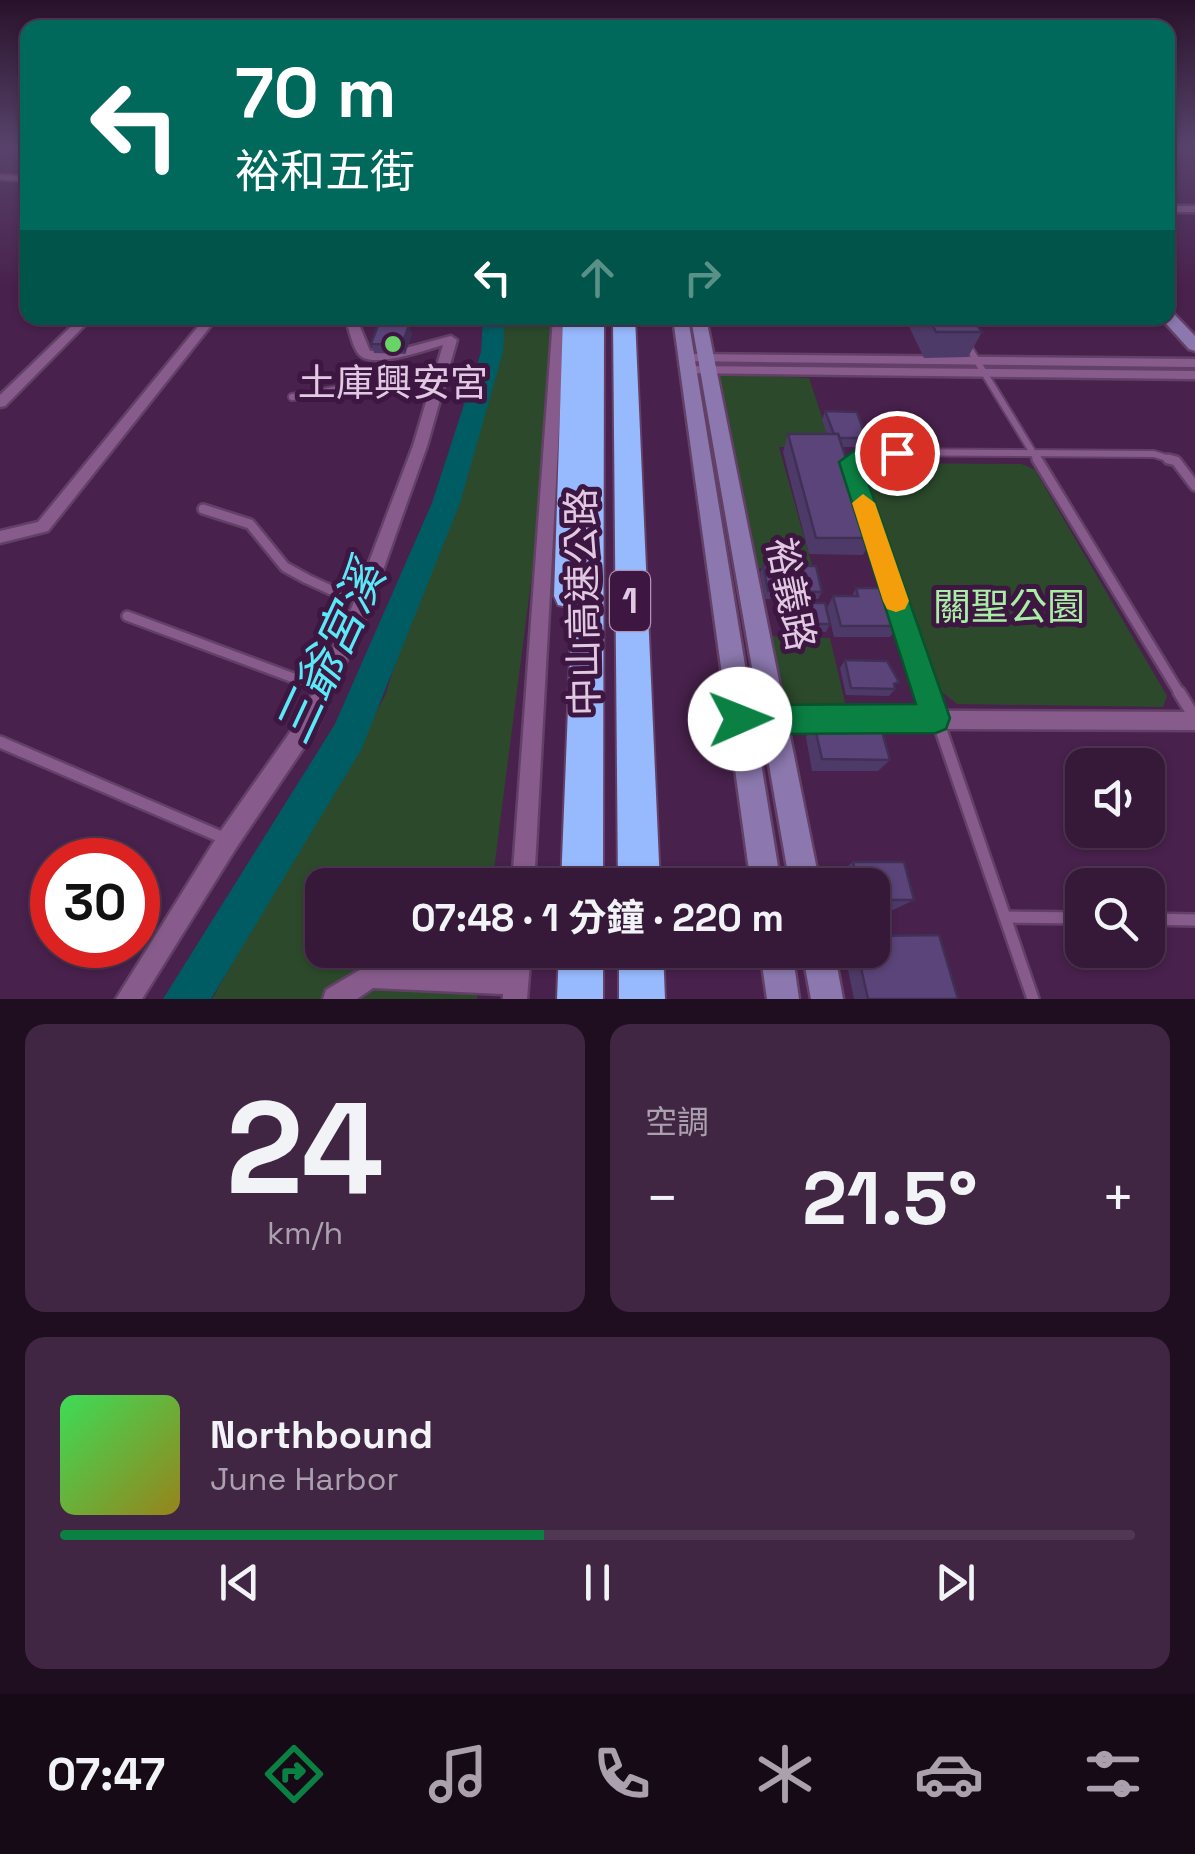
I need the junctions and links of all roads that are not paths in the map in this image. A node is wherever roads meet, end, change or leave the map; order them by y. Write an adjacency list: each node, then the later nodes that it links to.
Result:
1 (1175, 307): 12 (street)
2 (1175, 324): 14 (street)
3 (79, 325): 21 (street)
4 (205, 325): 25 (street)
5 (355, 325): 18 (street)
6 (559, 325): 35 (street)
7 (574, 325): 36 (highway)
8 (593, 325): 37 (highway, 中山高速公路 / 1)
9 (624, 325): 38 (highway, 中山高速公路 / 1)
10 (683, 325): 15 (street, 裕義路)
11 (698, 325): 15 (street, 裕義路)
12 (1195, 328)
13 (959, 332): 17 (lane)
14 (1195, 346)
15 (697, 364): 17 (street); 29 (street, 裕義路); 31 (street, 裕義路)
16 (1195, 364): 17 (street)
17 (980, 367): 19 (street); 22 (lane)
18 (444, 372): 20 (lane); 26 (street)
19 (1195, 375)
20 (292, 397)
21 (0, 403)
22 (1036, 454): 23 (lane); 30 (lane); 32 (lane)
23 (1195, 486)
24 (204, 509): 26 (lane)
25 (0, 538)
26 (366, 590): 28 (street)
27 (127, 616): 28 (lane)
28 (324, 689): 34 (street)
29 (774, 718): 30 (street); 31 (street); 40 (street, 裕義路)
30 (936, 718): 32 (street); 41 (lane)
31 (740, 719): 39 (street, 裕義路)
32 (1195, 719)
33 (0, 742): 34 (lane)
34 (228, 840): 51 (street)
35 (524, 868)
36 (570, 868)
37 (582, 868)
38 (639, 868)
39 (763, 868)
40 (803, 868)
41 (1004, 916): 42 (lane); 57 (lane)
42 (1065, 918)
43 (1165, 919): 44 (lane)
44 (1195, 920)
45 (573, 968): 53 (highway)
46 (579, 968): 53 (highway)
47 (641, 968): 54 (highway)
48 (779, 968): 55 (street)
49 (821, 968): 56 (street)
50 (516, 991): 52 (street)
51 (128, 999)
52 (335, 999)
53 (576, 999)
54 (642, 999)
55 (783, 999)
56 (826, 999)
57 (1033, 999)

